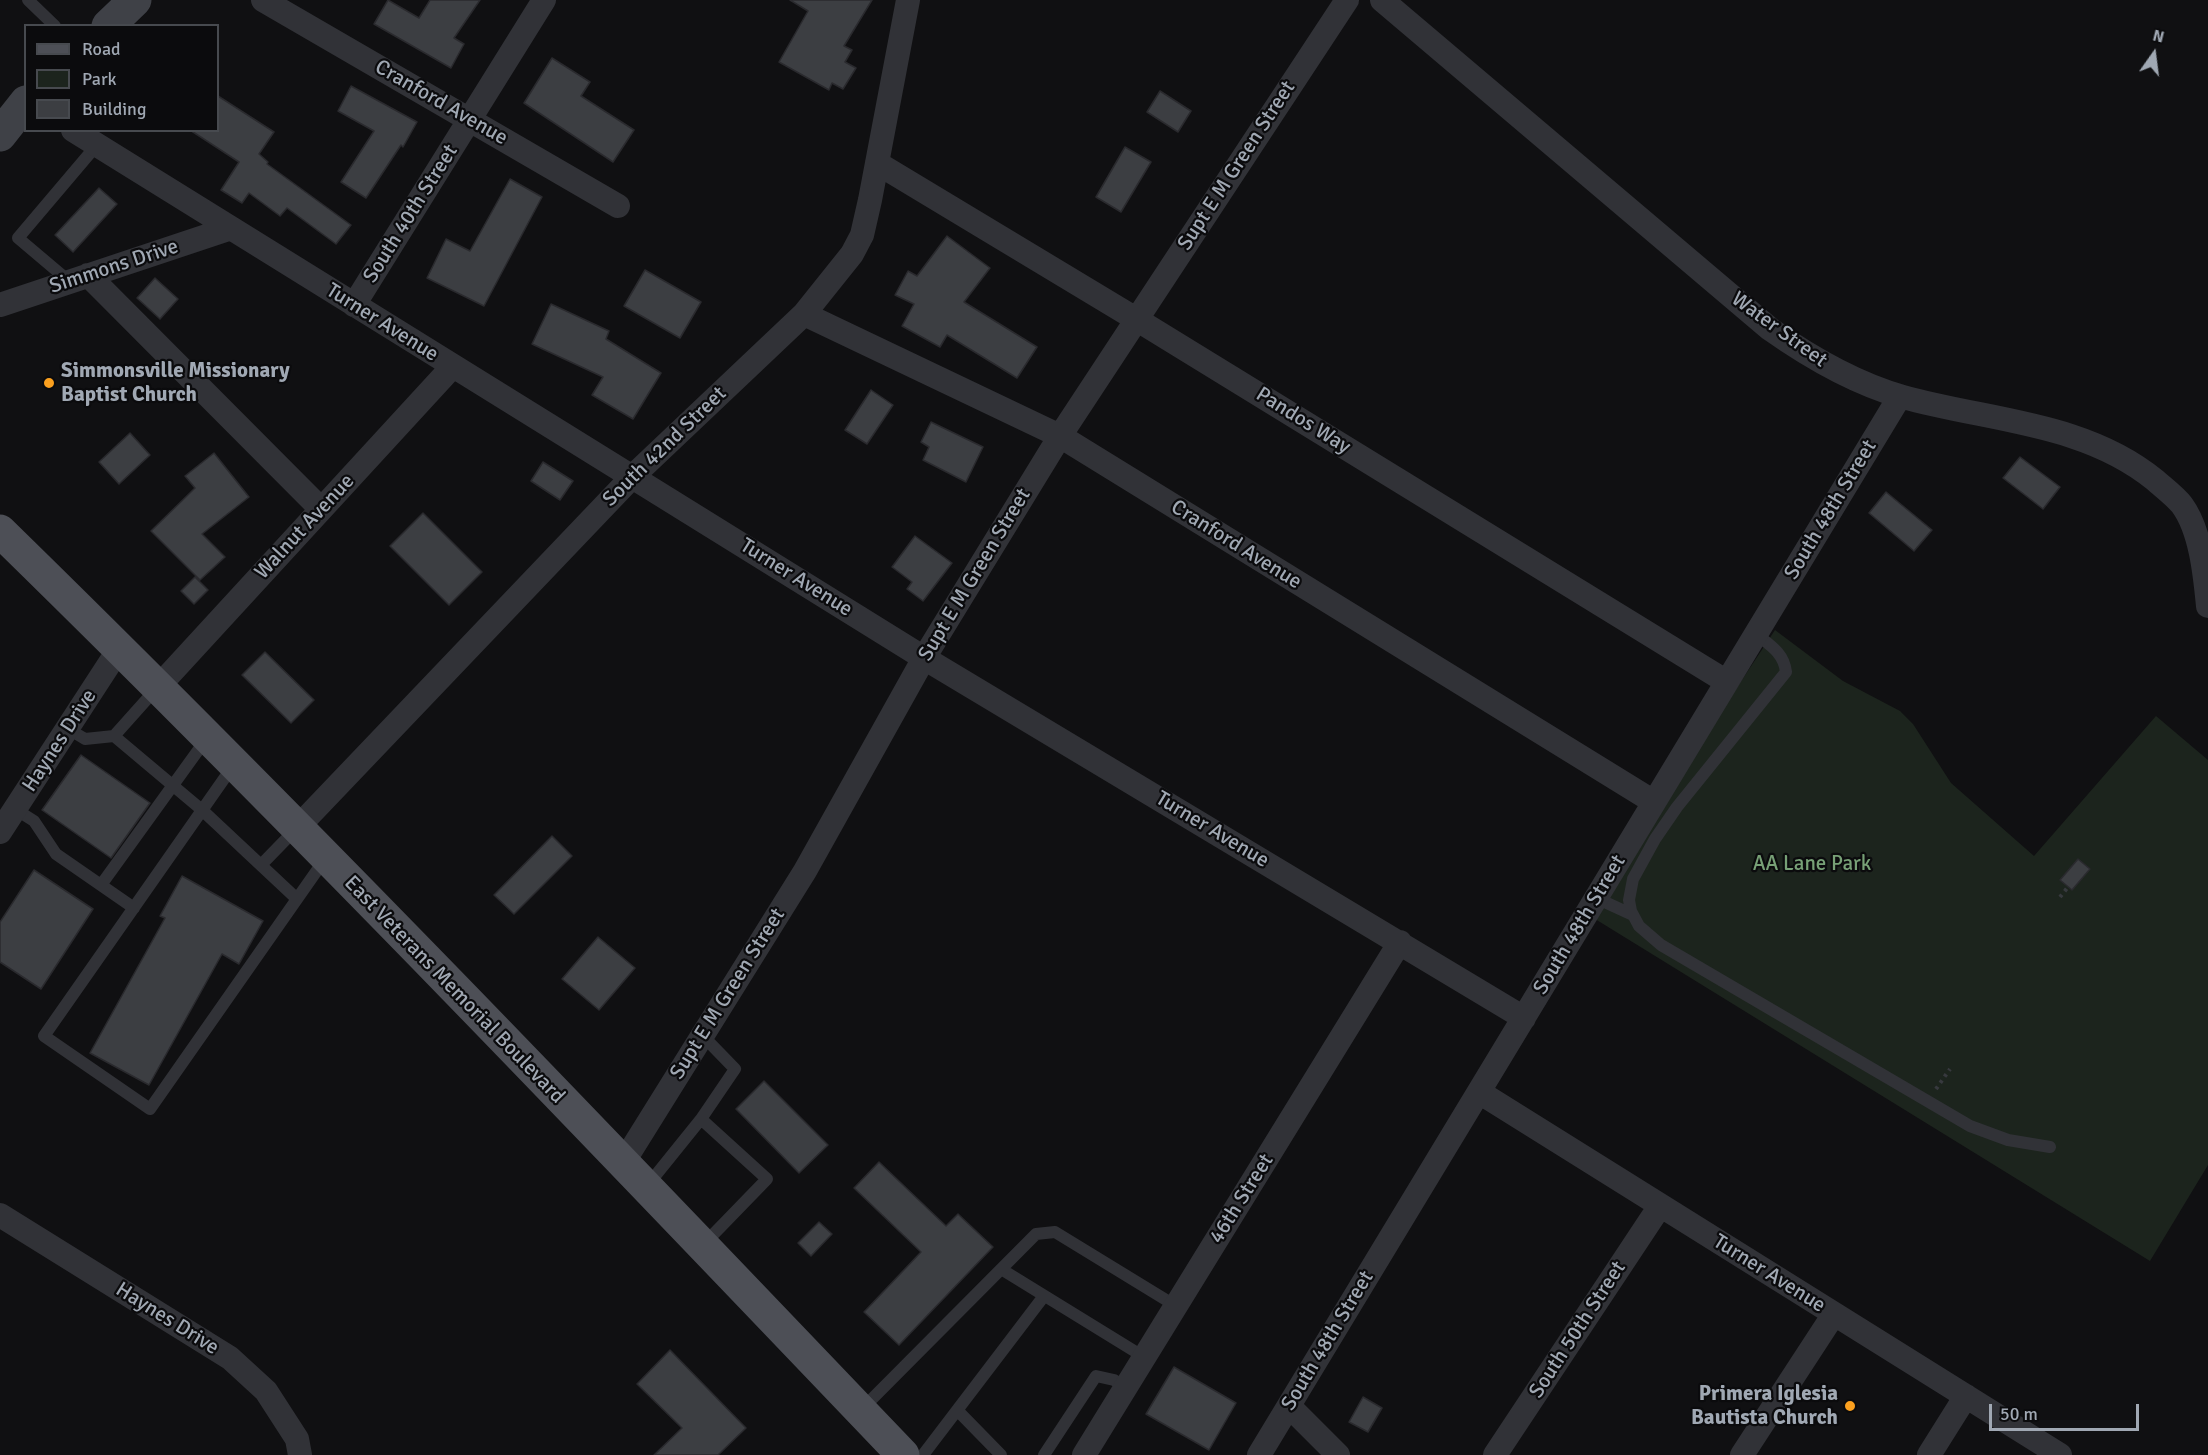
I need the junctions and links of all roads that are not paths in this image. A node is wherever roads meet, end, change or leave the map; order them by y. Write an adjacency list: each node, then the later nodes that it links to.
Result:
1 (28, 0): 7 (lane)
2 (263, 0): 10 (street, Cranford Avenue)
3 (544, 0): 10 (street, South 40th Street)
4 (908, 0): 15 (street, South 42nd Street)
5 (1347, 0): 22 (street, Supt E M Green Street)
6 (1382, 0): 24 (street, Water Street)
7 (53, 24)
8 (24, 104): 11 (main road)
9 (24, 105): 13 (main road)
10 (470, 119): 16 (street, Cranford Avenue); 20 (street, South 40th Street)
11 (0, 122)
12 (76, 132): 14 (street, Turner Avenue)
13 (0, 135)
14 (96, 146): 17 (street, Turner Avenue); 18 (lane)
15 (877, 163): 21 (street, South 42nd Street); 22 (street, Pandos Way)
16 (618, 206)
17 (228, 229): 18 (street, Simmons Drive); 20 (street, Turner Avenue)
18 (79, 278): 19 (street, Simmons Drive); 27 (street)
19 (0, 305)
20 (354, 305): 23 (street, Turner Avenue)
21 (804, 314): 25 (street, Cranford Avenue); 26 (street, South 42nd Street)
22 (1136, 319): 25 (street, Supt E M Green Street); 33 (street, Pandos Way)
23 (453, 366): 26 (street, Turner Avenue); 27 (street, Walnut Avenue)
24 (1900, 396): 29 (street, Water Street); 30 (street, South 48th Street)
25 (1060, 436): 32 (street, Supt E M Green Street); 40 (street, Cranford Avenue)
26 (632, 477): 32 (street, Turner Avenue); 43 (street, South 42nd Street)
27 (321, 509): 34 (street, Walnut Avenue)
28 (3, 539): 31 (main road, East Veterans Memorial Boulevard)
29 (2208, 606)
30 (1756, 634): 33 (street, South 48th Street); 51 (lane)
31 (119, 649): 34 (main road, East Veterans Memorial Boulevard); 35 (street, Haynes Drive)
32 (924, 658): 52 (street, Turner Avenue); 54 (street, Supt E M Green Street)
33 (1727, 682): 40 (street, South 48th Street)
34 (158, 687): 36 (lane); 37 (main road, East Veterans Memorial Boulevard)
35 (68, 728): 36 (lane); 41 (street, Haynes Drive)
36 (114, 736): 39 (lane)
37 (207, 738): 38 (main road, East Veterans Memorial Boulevard); 39 (lane)
38 (234, 765): 42 (lane); 43 (main road, East Veterans Memorial Boulevard)
39 (173, 786): 42 (lane); 47 (lane)
40 (1654, 802): 48 (street, South 48th Street)
41 (15, 809): 44 (street, Haynes Drive); 47 (lane)
42 (202, 810): 46 (lane); 50 (lane)
43 (296, 829): 45 (main road, East Veterans Memorial Boulevard); 46 (lane)
44 (0, 832)
45 (325, 858): 49 (lane); 58 (main road, East Veterans Memorial Boulevard)
46 (261, 865): 49 (lane)
47 (101, 885): 50 (lane)
48 (1596, 898): 51 (lane); 53 (street, South 48th Street)
49 (297, 899): 50 (lane)
50 (134, 908)
51 (1633, 915): 57 (lane)
52 (1400, 942): 53 (street, Turner Avenue); 65 (street, 46th Street)
53 (1524, 1018): 55 (street, South 48th Street)
54 (703, 1036): 56 (lane); 58 (street, Supt E M Green Street)
55 (1479, 1092): 60 (street, Turner Avenue); 70 (street, South 48th Street)
56 (701, 1119): 59 (lane); 62 (lane)
57 (2050, 1147)
58 (623, 1164): 59 (main road, East Veterans Memorial Boulevard)
59 (646, 1188): 62 (main road, East Veterans Memorial Boulevard)
60 (1660, 1206): 66 (street, Turner Avenue); 81 (street, South 50th Street)
61 (0, 1215): 73 (street, Haynes Drive)
62 (702, 1246): 71 (main road, East Veterans Memorial Boulevard)
63 (1001, 1269): 64 (lane); 65 (lane); 71 (lane)
64 (1044, 1296): 67 (lane); 72 (lane)
65 (1176, 1306): 67 (street, 46th Street)
66 (1834, 1314): 69 (street, Turner Avenue); 82 (street)
67 (1144, 1357): 68 (street, 46th Street)
68 (1126, 1388): 77 (lane); 78 (street, 46th Street)
69 (1966, 1396): 83 (street); 84 (street, Turner Avenue)
70 (1289, 1406): 79 (street, South 48th Street); 80 (street)
71 (860, 1410): 74 (main road, East Veterans Memorial Boulevard)
72 (957, 1410): 75 (lane); 76 (lane)
73 (300, 1455)
74 (903, 1455)
75 (923, 1455)
76 (1001, 1455)
77 (1044, 1455)
78 (1084, 1455)
79 (1259, 1455)
80 (1338, 1455)
81 (1495, 1455)
82 (1742, 1455)
83 (1929, 1455)
84 (2060, 1455)

